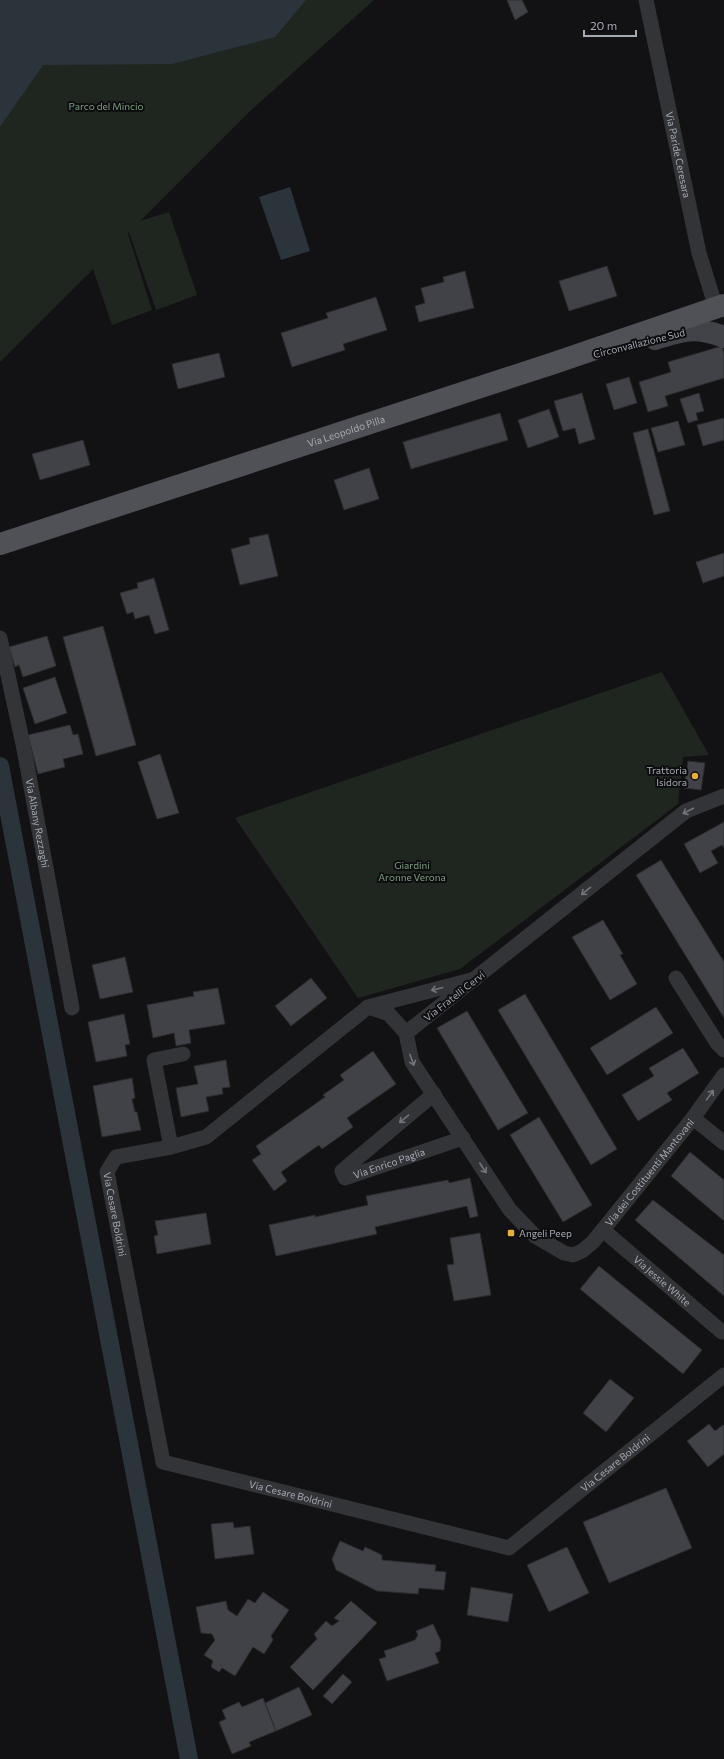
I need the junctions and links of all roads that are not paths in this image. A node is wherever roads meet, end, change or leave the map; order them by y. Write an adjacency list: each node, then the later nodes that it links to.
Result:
1 (646, 0): 2 (street, Via Paride Ceresara)
2 (720, 306): 4 (main road, Via Leopoldo Pilla)
3 (724, 337): 4 (main road, Circonvallazione Sud)
4 (554, 363): 5 (main road, Via Leopoldo Pilla)
5 (0, 544)
6 (0, 638): 11 (street, Via Albany Rezzaghi)
7 (724, 796): 9 (street, Via Fratelli Cervi, one-way to 9)
8 (676, 978): 13 (street)
9 (475, 979): 10 (street, one-way to 10); 12 (street, Via Fratelli Cervi)
10 (368, 1007): 12 (street); 20 (street, Via Cesare Boldrini)
11 (72, 1008)
12 (406, 1033): 16 (street, one-way to 16)
13 (724, 1050)
14 (183, 1054): 20 (street)
15 (724, 1075): 17 (street, Via dei Costituenti Mantovani, one-way to 15)
16 (434, 1094): 18 (street); 18 (street, Via Enrico Paglia, one-way to 18)
17 (693, 1118): 19 (street); 21 (street, Via dei Costituenti Mantovani)
18 (463, 1138): 21 (street, Via dei Costituenti Mantovani, one-way to 21)
19 (724, 1143)
20 (171, 1147): 23 (street, Via Cesare Boldrini)
21 (603, 1230): 22 (street, Via Jessie White)
22 (722, 1332)
23 (724, 1375)

